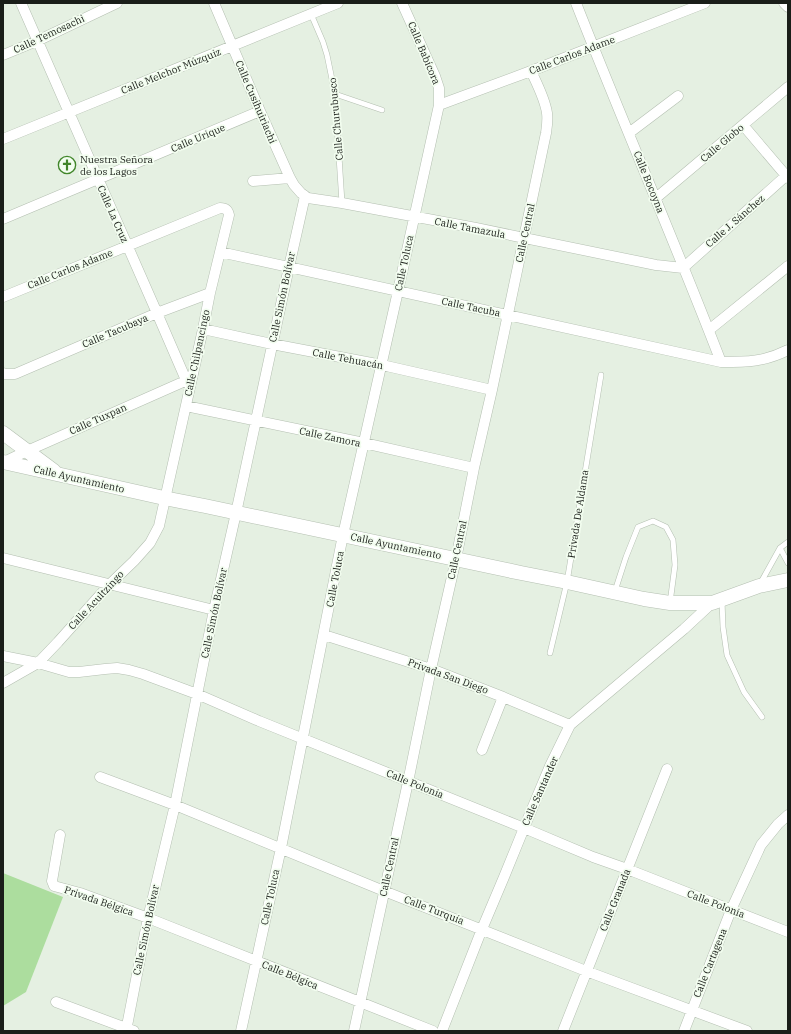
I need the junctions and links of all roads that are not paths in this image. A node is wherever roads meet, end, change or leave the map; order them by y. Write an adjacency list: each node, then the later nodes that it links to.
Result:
1 (20, 3): 11 (street, Calle La Cruz)
2 (117, 3): 11 (street, Calle Temosachi)
3 (214, 3): 12 (street, Calle Cusihuiriachi)
4 (338, 3): 10 (street, Calle Melchor Múzquiz)
5 (402, 3): 19 (street, Calle Babícora)
6 (576, 3): 13 (street, Calle Bocoyna)
7 (705, 3): 13 (street, Calle Carlos Adame)
8 (784, 3): 9 (street)
9 (788, 7)
10 (311, 14): 12 (street, Calle Melchor Múzquiz); 17 (lane, Calle Churubusco)
11 (37, 41): 14 (street, Calle Temosachi); 22 (street, Calle La Cruz)
12 (232, 46): 21 (street, Calle Cusihuiriachi); 22 (street, Calle Melchor Múzquiz)
13 (593, 47): 15 (street, Calle Carlos Adame); 24 (street, Calle Bocoyna)
14 (3, 55)
15 (531, 71): 19 (street, Calle Carlos Adame); 36 (street, Calle Central)
16 (788, 87): 23 (street, Calle Globo)
17 (335, 94): 20 (lane); 32 (lane, Calle Churubusco)
18 (678, 96): 24 (street)
19 (439, 105): 34 (street, Calle Toluca)
20 (382, 110)
21 (260, 112): 27 (street, Calle Cusihuiriachi); 28 (street, Calle Urique)
22 (69, 113): 25 (street, Calle Melchor Múzquiz); 28 (street, Calle La Cruz)
23 (743, 125): 26 (street); 31 (street, Calle Globo)
24 (629, 133): 31 (street, Calle Bocoyna)
25 (3, 139)
26 (787, 176): 41 (street, Calle J. Sánchez)
27 (290, 178): 29 (street); 30 (street, Calle Cusihuiriachi)
28 (98, 180): 35 (street, Calle Urique); 37 (street, Calle La Cruz)
29 (253, 181)
30 (305, 196): 32 (street, Calle Tamazula); 40 (street, Calle Simón Bolívar)
31 (656, 198): 41 (street, Calle Bocoyna)
32 (342, 203): 34 (street, Calle Tamazula)
33 (226, 209): 37 (street, Calle Carlos Adame); 38 (street, Calle Chilpancingo)
34 (414, 217): 36 (street, Calle Tamazula); 42 (street, Calle Toluca)
35 (3, 219)
36 (524, 238): 41 (street, Calle Tamazula); 46 (street, Calle Central)
37 (127, 246): 44 (street, Calle Carlos Adame); 45 (street, Calle La Cruz)
38 (220, 252): 40 (street, Calle Tacuba); 43 (street, Calle Chilpancingo)
39 (788, 266): 48 (street)
40 (289, 267): 42 (street, Calle Tacuba); 49 (street, Calle Simón Bolívar)
41 (683, 268): 48 (street, Calle Bocoyna)
42 (398, 291): 46 (street, Calle Tacuba); 52 (street, Calle Toluca)
43 (210, 293): 45 (street, Calle Tacubaya); 47 (street, Calle Chilpancingo)
44 (3, 297)
45 (157, 313): 53 (street, Calle Tacubaya); 55 (street, Calle La Cruz)
46 (507, 315): 51 (street, Calle Tacuba); 56 (street, Calle Central)
47 (204, 329): 49 (street, Calle Tehuacán); 55 (street, Calle Chilpancingo)
48 (709, 330): 51 (street, Calle Bocoyna)
49 (272, 344): 52 (street, Calle Tehuacán); 58 (street, Calle Simón Bolívar)
50 (788, 350): 51 (street, Calle Tacuba)
51 (721, 362)
52 (382, 365): 56 (street, Calle Tehuacán); 60 (street, Calle Toluca)
53 (3, 373)
54 (601, 375): 74 (lane, Privada De Aldama)
55 (189, 379): 57 (street, Calle Chilpancingo); 61 (street, Calle Tuxpan)
56 (492, 390): 63 (street, Calle Central)
57 (186, 406): 58 (street, Calle Zamora); 65 (street, Calle Chilpancingo)
58 (255, 421): 60 (street, Calle Zamora); 66 (street, Calle Simón Bolívar)
59 (3, 433): 61 (main road)
60 (364, 443): 63 (street, Calle Zamora); 67 (street, Calle Toluca)
61 (27, 451): 62 (street, Calle Tuxpan); 64 (main road)
62 (4, 462): 64 (main road, Calle Ayuntamiento)
63 (474, 468): 71 (street, Calle Central)
64 (58, 474): 65 (main road, Calle Ayuntamiento)
65 (164, 498): 66 (main road, Calle Ayuntamiento); 75 (street, Calle Acultzingo)
66 (236, 513): 67 (main road, Calle Ayuntamiento); 80 (street, Calle Simón Bolívar)
67 (343, 535): 71 (main road, Calle Ayuntamiento); 81 (street, Calle Toluca)
68 (788, 542): 69 (lane)
69 (780, 548): 72 (lane); 76 (lane)
70 (3, 558): 75 (street)
71 (456, 559): 74 (main road, Calle Ayuntamiento); 85 (street, Calle Central)
72 (788, 563)
73 (788, 580): 76 (main road, Calle Ayuntamiento)
74 (567, 582): 77 (main road, Calle Ayuntamiento); 82 (lane, Privada De Aldama)
75 (109, 585): 80 (street); 84 (street, Calle Acultzingo)
76 (759, 586): 79 (main road, Calle Ayuntamiento)
77 (615, 592): 78 (main road, Calle Ayuntamiento); 78 (lane)
78 (670, 602): 79 (main road, Calle Ayuntamiento)
79 (717, 602): 89 (lane); 90 (street, Calle Santander)
80 (214, 610): 87 (street, Calle Simón Bolívar)
81 (324, 634): 85 (street, Privada San Diego); 91 (street, Calle Toluca)
82 (550, 653)
83 (3, 656): 84 (street, Calle Polonia)
84 (38, 663): 86 (street, Calle Acultzingo); 87 (street, Calle Polonia)
85 (431, 669): 88 (street, Privada San Diego); 95 (street, Calle Central)
86 (3, 683)
87 (197, 694): 91 (street, Calle Polonia); 96 (street, Calle Simón Bolívar)
88 (502, 697): 90 (street, Privada San Diego); 92 (street)
89 (762, 717)
90 (570, 725): 98 (street, Calle Santander)
91 (303, 738): 95 (street, Calle Polonia); 100 (street, Calle Toluca)
92 (482, 750)
93 (667, 769): 101 (street, Calle Granada)
94 (100, 777): 96 (street, Calle Turquía)
95 (408, 782): 98 (street, Calle Polonia); 102 (street, Calle Central)
96 (175, 805): 100 (street, Calle Turquía); 104 (street, Calle Simón Bolívar)
97 (788, 815): 103 (street, Calle Cartagena)
98 (524, 828): 101 (street, Calle Polonia); 105 (street, Calle Santander)
99 (60, 835): 104 (street, Privada Bélgica)
100 (281, 848): 102 (street, Calle Turquía); 107 (street, Calle Toluca)
101 (627, 869): 103 (street, Calle Polonia); 108 (street, Calle Granada)
102 (384, 891): 105 (street, Calle Turquía); 110 (street, Calle Central)
103 (731, 910): 106 (street, Calle Polonia); 111 (street, Calle Cartagena)
104 (148, 918): 107 (street, Calle Bélgica); 112 (street, Calle Simón Bolívar)
105 (482, 929): 108 (street, Calle Turquía); 116 (street, Calle Santander)
106 (788, 932)
107 (256, 961): 110 (street, Calle Bélgica); 113 (street, Calle Toluca)
108 (586, 971): 111 (street, Calle Turquía); 117 (street, Calle Granada)
109 (56, 1002): 112 (street)
110 (361, 1002): 114 (street, Calle Central); 115 (street, Calle Bélgica)
111 (691, 1010): 118 (street, Calle Cartagena); 119 (street, Calle Turquía)
112 (129, 1030)
113 (241, 1031)
114 (354, 1031)
115 (433, 1031)
116 (442, 1031)
117 (563, 1031)
118 (684, 1031)
119 (747, 1031)

